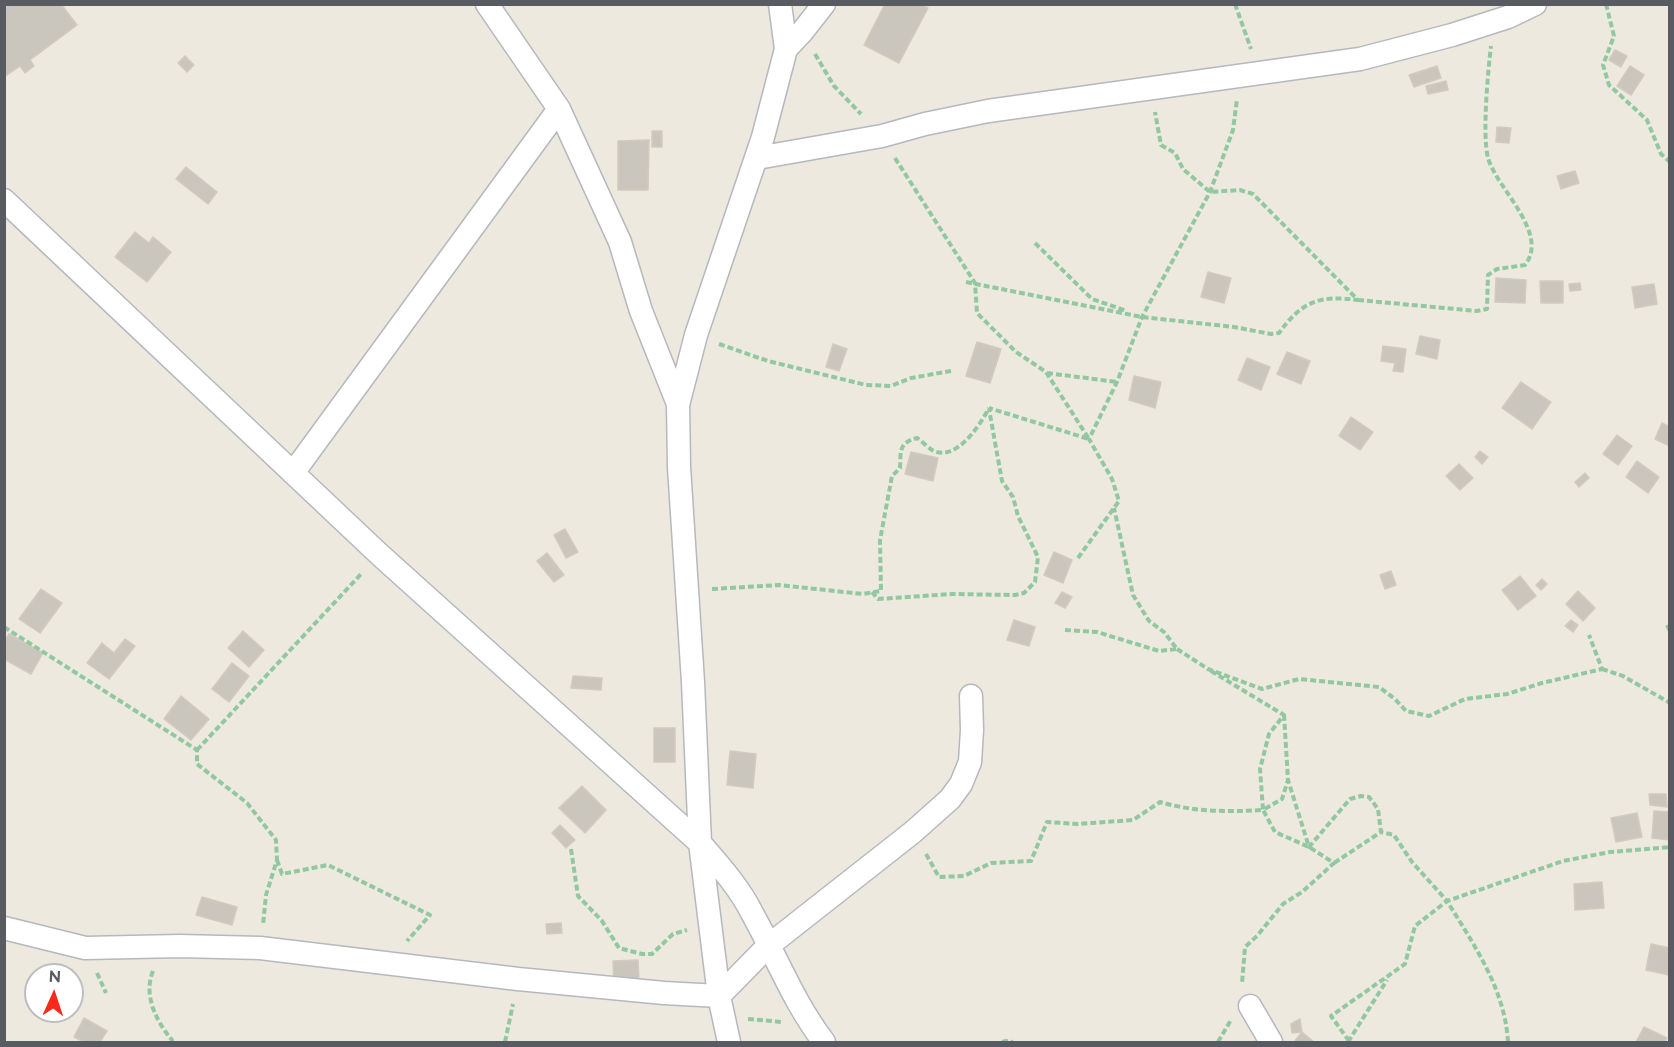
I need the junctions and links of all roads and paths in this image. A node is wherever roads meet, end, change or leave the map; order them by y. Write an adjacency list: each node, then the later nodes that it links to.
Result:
1 (487, 4): 12 (street)
2 (780, 4): 9 (street)
3 (824, 4): 8 (street)
4 (1235, 4): 10 (path)
5 (1535, 4): 7 (street)
6 (1606, 4): 16 (path)
7 (1508, 17): 10 (street); 22 (path)
8 (802, 32): 9 (street); 14 (path)
9 (786, 49): 15 (street)
10 (1262, 73): 11 (street)
11 (1133, 90): 14 (street); 17 (path)
12 (559, 110): 28 (street); 31 (street)
13 (1233, 130): 17 (path)
14 (882, 136): 15 (street); 21 (path)
15 (757, 158): 24 (street)
16 (1670, 162)
17 (1210, 192): 22 (path); 23 (path)
18 (4, 200): 31 (street)
19 (1035, 243): 23 (path)
20 (966, 282): 21 (path)
21 (975, 284): 23 (path); 26 (path)
22 (1358, 300): 23 (path)
23 (1142, 317): 27 (path)
24 (696, 335): 25 (path); 28 (street)
25 (951, 371)
26 (1046, 372): 27 (path); 30 (path)
27 (1117, 382): 30 (path)
28 (678, 405): 35 (street)
29 (989, 408): 30 (path); 36 (path); 36 (path)
30 (1089, 439): 32 (path)
31 (293, 473): 33 (street)
32 (1114, 507): 34 (path); 42 (path)
33 (380, 554): 48 (path); 53 (street)
34 (1078, 558)
35 (687, 590): 36 (path); 53 (street)
36 (872, 592)
37 (1667, 625): 40 (path)
38 (4, 627): 48 (path)
39 (1065, 630): 42 (path)
40 (1670, 631)
41 (1589, 635): 44 (path)
42 (1177, 649): 43 (path)
43 (1208, 669): 44 (path); 47 (path)
44 (1602, 669): 46 (path)
45 (971, 696): 51 (street)
46 (1670, 703)
47 (1284, 715): 49 (path); 50 (path)
48 (197, 750): 57 (path)
49 (1288, 780): 50 (path); 54 (path)
50 (1263, 810): 51 (path); 54 (path)
51 (913, 832): 62 (street)
52 (1381, 832): 54 (path); 58 (path); 59 (path)
53 (700, 843): 60 (street); 62 (street)
54 (1309, 847): 58 (path)
55 (1670, 847): 59 (path)
56 (571, 849): 60 (path)
57 (277, 860): 64 (path); 65 (path)
58 (1334, 863): 69 (path)
59 (1447, 901): 66 (path); 79 (path)
60 (708, 922): 68 (street)
61 (4, 928): 63 (street)
62 (768, 946): 68 (street); 70 (street)
63 (156, 947): 64 (street); 71 (path)
64 (260, 948): 65 (street)
65 (387, 964): 67 (street)
66 (1389, 976): 78 (path); 78 (path)
67 (518, 980): 68 (street); 72 (path)
68 (721, 1006): 70 (path); 73 (street)
69 (1250, 1006): 77 (street)
70 (810, 1024): 74 (street)
71 (171, 1042)
72 (505, 1042)
73 (729, 1042)
74 (824, 1042)
75 (1002, 1042): 76 (path)
76 (1012, 1042)
77 (1271, 1042)
78 (1348, 1042)
79 (1508, 1042)

